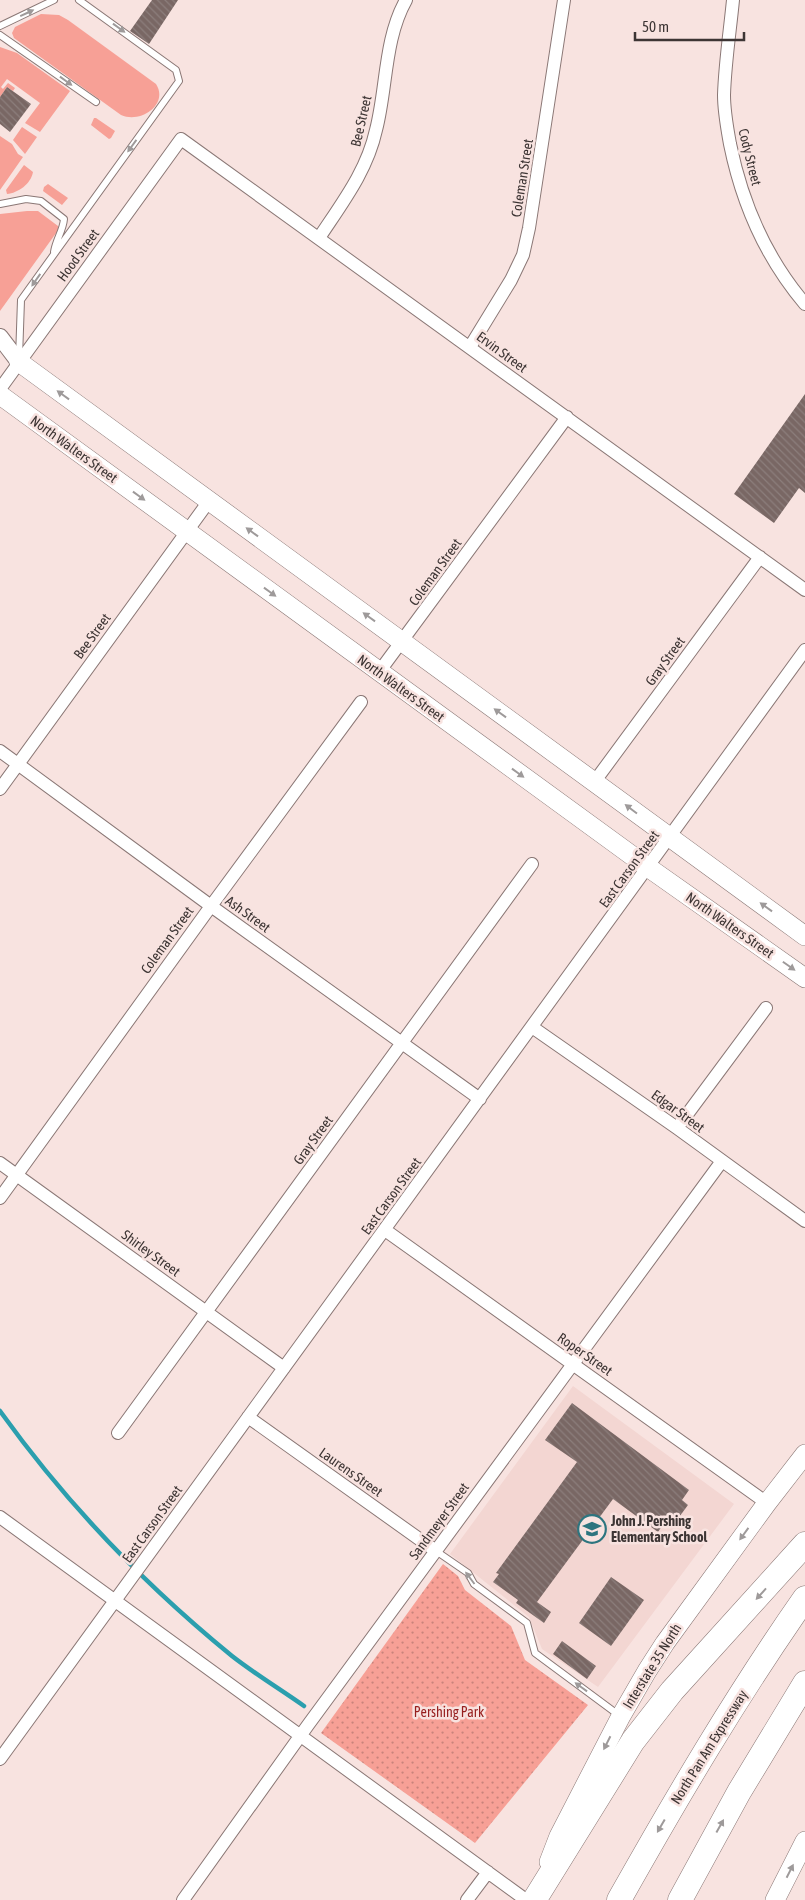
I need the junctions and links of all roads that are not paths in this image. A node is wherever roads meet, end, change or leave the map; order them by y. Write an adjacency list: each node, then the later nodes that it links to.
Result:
1 (54, 0): 6 (lane, one-way to 1)
2 (79, 0): 12 (lane, one-way to 12)
3 (406, 0): 11 (street, Bee Street)
4 (564, 0): 15 (street, Coleman Street)
5 (733, 0): 13 (street, Cody Street)
6 (0, 26)
7 (0, 35): 8 (lane, one-way to 8)
8 (96, 102)
9 (181, 138): 11 (street, Ervin Street); 17 (street, Hood Street)
10 (0, 204): 12 (lane)
11 (320, 238): 15 (street, Ervin Street)
12 (53, 255): 17 (lane, one-way to 17)
13 (805, 304)
14 (0, 338): 17 (street)
15 (470, 347): 20 (street, Ervin Street)
16 (0, 358): 17 (street)
17 (19, 362): 18 (street, Hood Street); 21 (main road, one-way to 17)
18 (0, 389)
19 (0, 395): 22 (main road, North Walters Street, one-way to 22)
20 (567, 417): 23 (street, Ervin Street); 25 (street, Coleman Street)
21 (209, 501): 22 (street, Bee Street); 25 (main road, one-way to 21)
22 (187, 531): 27 (main road, North Walters Street, one-way to 27); 30 (street, Bee Street)
23 (760, 557): 24 (street, Ervin Street); 31 (street, Gray Street)
24 (805, 590)
25 (402, 642): 27 (street, Coleman Street); 31 (main road, one-way to 25)
26 (805, 650): 33 (street, East Carson Street)
27 (379, 672): 35 (main road, North Walters Street, one-way to 35)
28 (361, 702): 36 (street, Coleman Street)
29 (0, 751): 30 (street, Ash Street)
30 (18, 764): 32 (street, Bee Street); 36 (street, Ash Street)
31 (595, 781): 33 (main road, one-way to 31)
32 (0, 789)
33 (670, 838): 35 (street, East Carson Street); 37 (main road, one-way to 33)
34 (532, 864): 41 (street, Gray Street)
35 (648, 868): 38 (main road, North Walters Street, one-way to 38); 40 (street, East Carson Street)
36 (211, 906): 41 (street, Ash Street); 46 (street, Coleman Street)
37 (805, 936)
38 (805, 978)
39 (766, 1008): 43 (street)
40 (532, 1027): 42 (street, East Carson Street); 43 (street, Edgar Street)
41 (402, 1043): 42 (street, Ash Street); 50 (street, Gray Street)
42 (480, 1099): 49 (street, East Carson Street)
43 (677, 1128): 44 (street, Edgar Street)
44 (722, 1161): 48 (street, Edgar Street); 51 (street, Sandmeyer Street)
45 (0, 1163): 46 (street, Shirley Street)
46 (17, 1175): 47 (street, Coleman Street); 50 (street, Shirley Street)
47 (0, 1198)
48 (805, 1221)
49 (385, 1230): 51 (street, Roper Street); 52 (street, East Carson Street)
50 (206, 1311): 52 (street, Shirley Street); 54 (street, Gray Street)
51 (573, 1364): 56 (street, Roper Street); 59 (street, Sandmeyer Street)
52 (284, 1368): 53 (street, East Carson Street)
53 (248, 1417): 59 (street, Laurens Street); 61 (street, East Carson Street)
54 (118, 1433)
55 (805, 1454): 56 (main road, Interstate 35 North)
56 (767, 1503): 63 (main road, Interstate 35 North, one-way to 63)
57 (0, 1517): 61 (street)
58 (805, 1544): 70 (highway, one-way to 70)
59 (436, 1551): 63 (lane, one-way to 59); 64 (street, Sandmeyer Street)
60 (805, 1598): 71 (highway, North Pan Am Expressway, one-way to 71)
61 (115, 1600): 64 (street); 65 (street, East Carson Street)
62 (805, 1683): 72 (highway, one-way to 62)
63 (621, 1716): 70 (main road, Interstate 35 North, one-way to 70)
64 (301, 1734): 67 (street); 69 (street, Sandmeyer Street)
65 (0, 1759)
66 (805, 1841): 73 (main road, one-way to 66)
67 (488, 1872): 68 (street); 70 (street)
68 (471, 1895)
69 (183, 1900)
70 (532, 1900)
71 (619, 1900)
72 (680, 1900)
73 (775, 1900)

